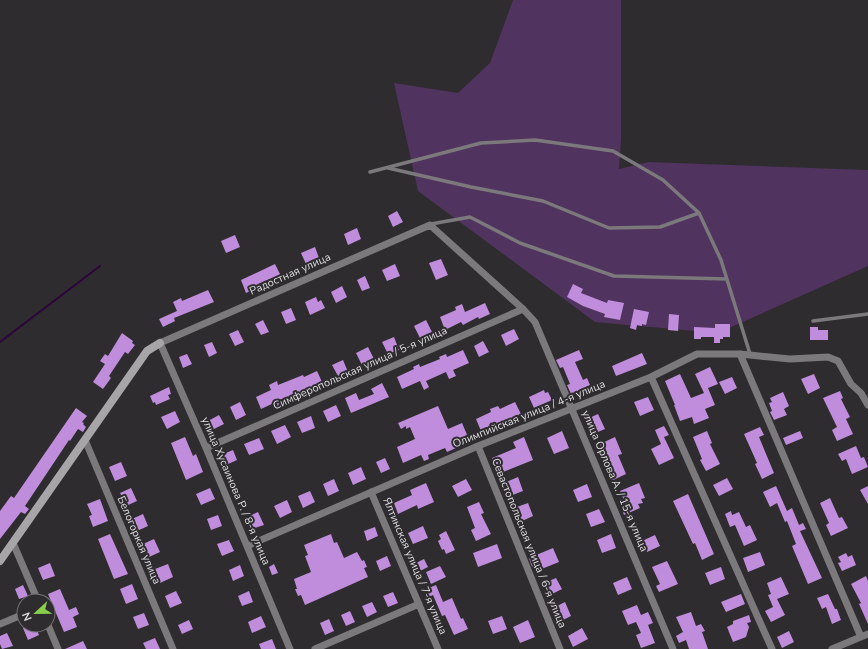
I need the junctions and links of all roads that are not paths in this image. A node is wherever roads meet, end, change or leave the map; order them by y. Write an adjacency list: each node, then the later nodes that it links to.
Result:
1 (387, 168): 2 (lane); 3 (lane); 3 (lane)
2 (370, 172)
3 (699, 213): 5 (lane)
4 (430, 224): 5 (lane); 6 (street, улица Орлова А. / 15-я улица); 9 (street, Радостная улица)
5 (727, 279): 11 (lane)
6 (523, 309): 14 (street, улица Орлова А. / 15-я улица); 17 (street, Симферопольская улица / 5-я улица)
7 (868, 314): 8 (lane)
8 (813, 321)
9 (160, 343): 15 (street); 17 (street, улица Хусаинова Р. / 8-я улица)
10 (740, 354): 11 (street, Олимпийская улица / 4-я улица); 12 (street, Олимпийская улица / 4-я улица); 27 (street)
11 (750, 355): 13 (street, Олимпийская улица / 4-я улица)
12 (651, 377): 14 (street, Олимпийская улица / 4-я улица); 35 (street)
13 (868, 404)
14 (572, 409): 16 (street, Олимпийская улица / 4-я улица); 34 (street, улица Орлова А. / 15-я улица)
15 (85, 440): 19 (street); 29 (street, Белогоркая улица)
16 (478, 446): 18 (street, Олимпийская улица / 4-я улица); 33 (street, Севастопольская улица / 6-я улица)
17 (206, 448): 20 (street, улица Хусаинова Р. / 8-я улица)
18 (371, 492): 20 (street, Олимпийская улица / 4-я улица); 23 (street, Ялтинская улица / 7-я улица)
19 (12, 543): 21 (street); 22 (street)
20 (247, 546): 30 (street, улица Хусаинова Р. / 8-я улица)
21 (0, 561)
22 (34, 593)
23 (419, 604): 31 (street); 32 (street, Ялтинская улица / 7-я улица)
24 (16, 617): 25 (street)
25 (0, 624)
26 (51, 633): 28 (street)
27 (864, 635): 36 (street)
28 (58, 649)
29 (173, 649)
30 (290, 649)
31 (315, 649)
32 (438, 649)
33 (560, 649)
34 (673, 649)
35 (772, 649)
36 (832, 649)

